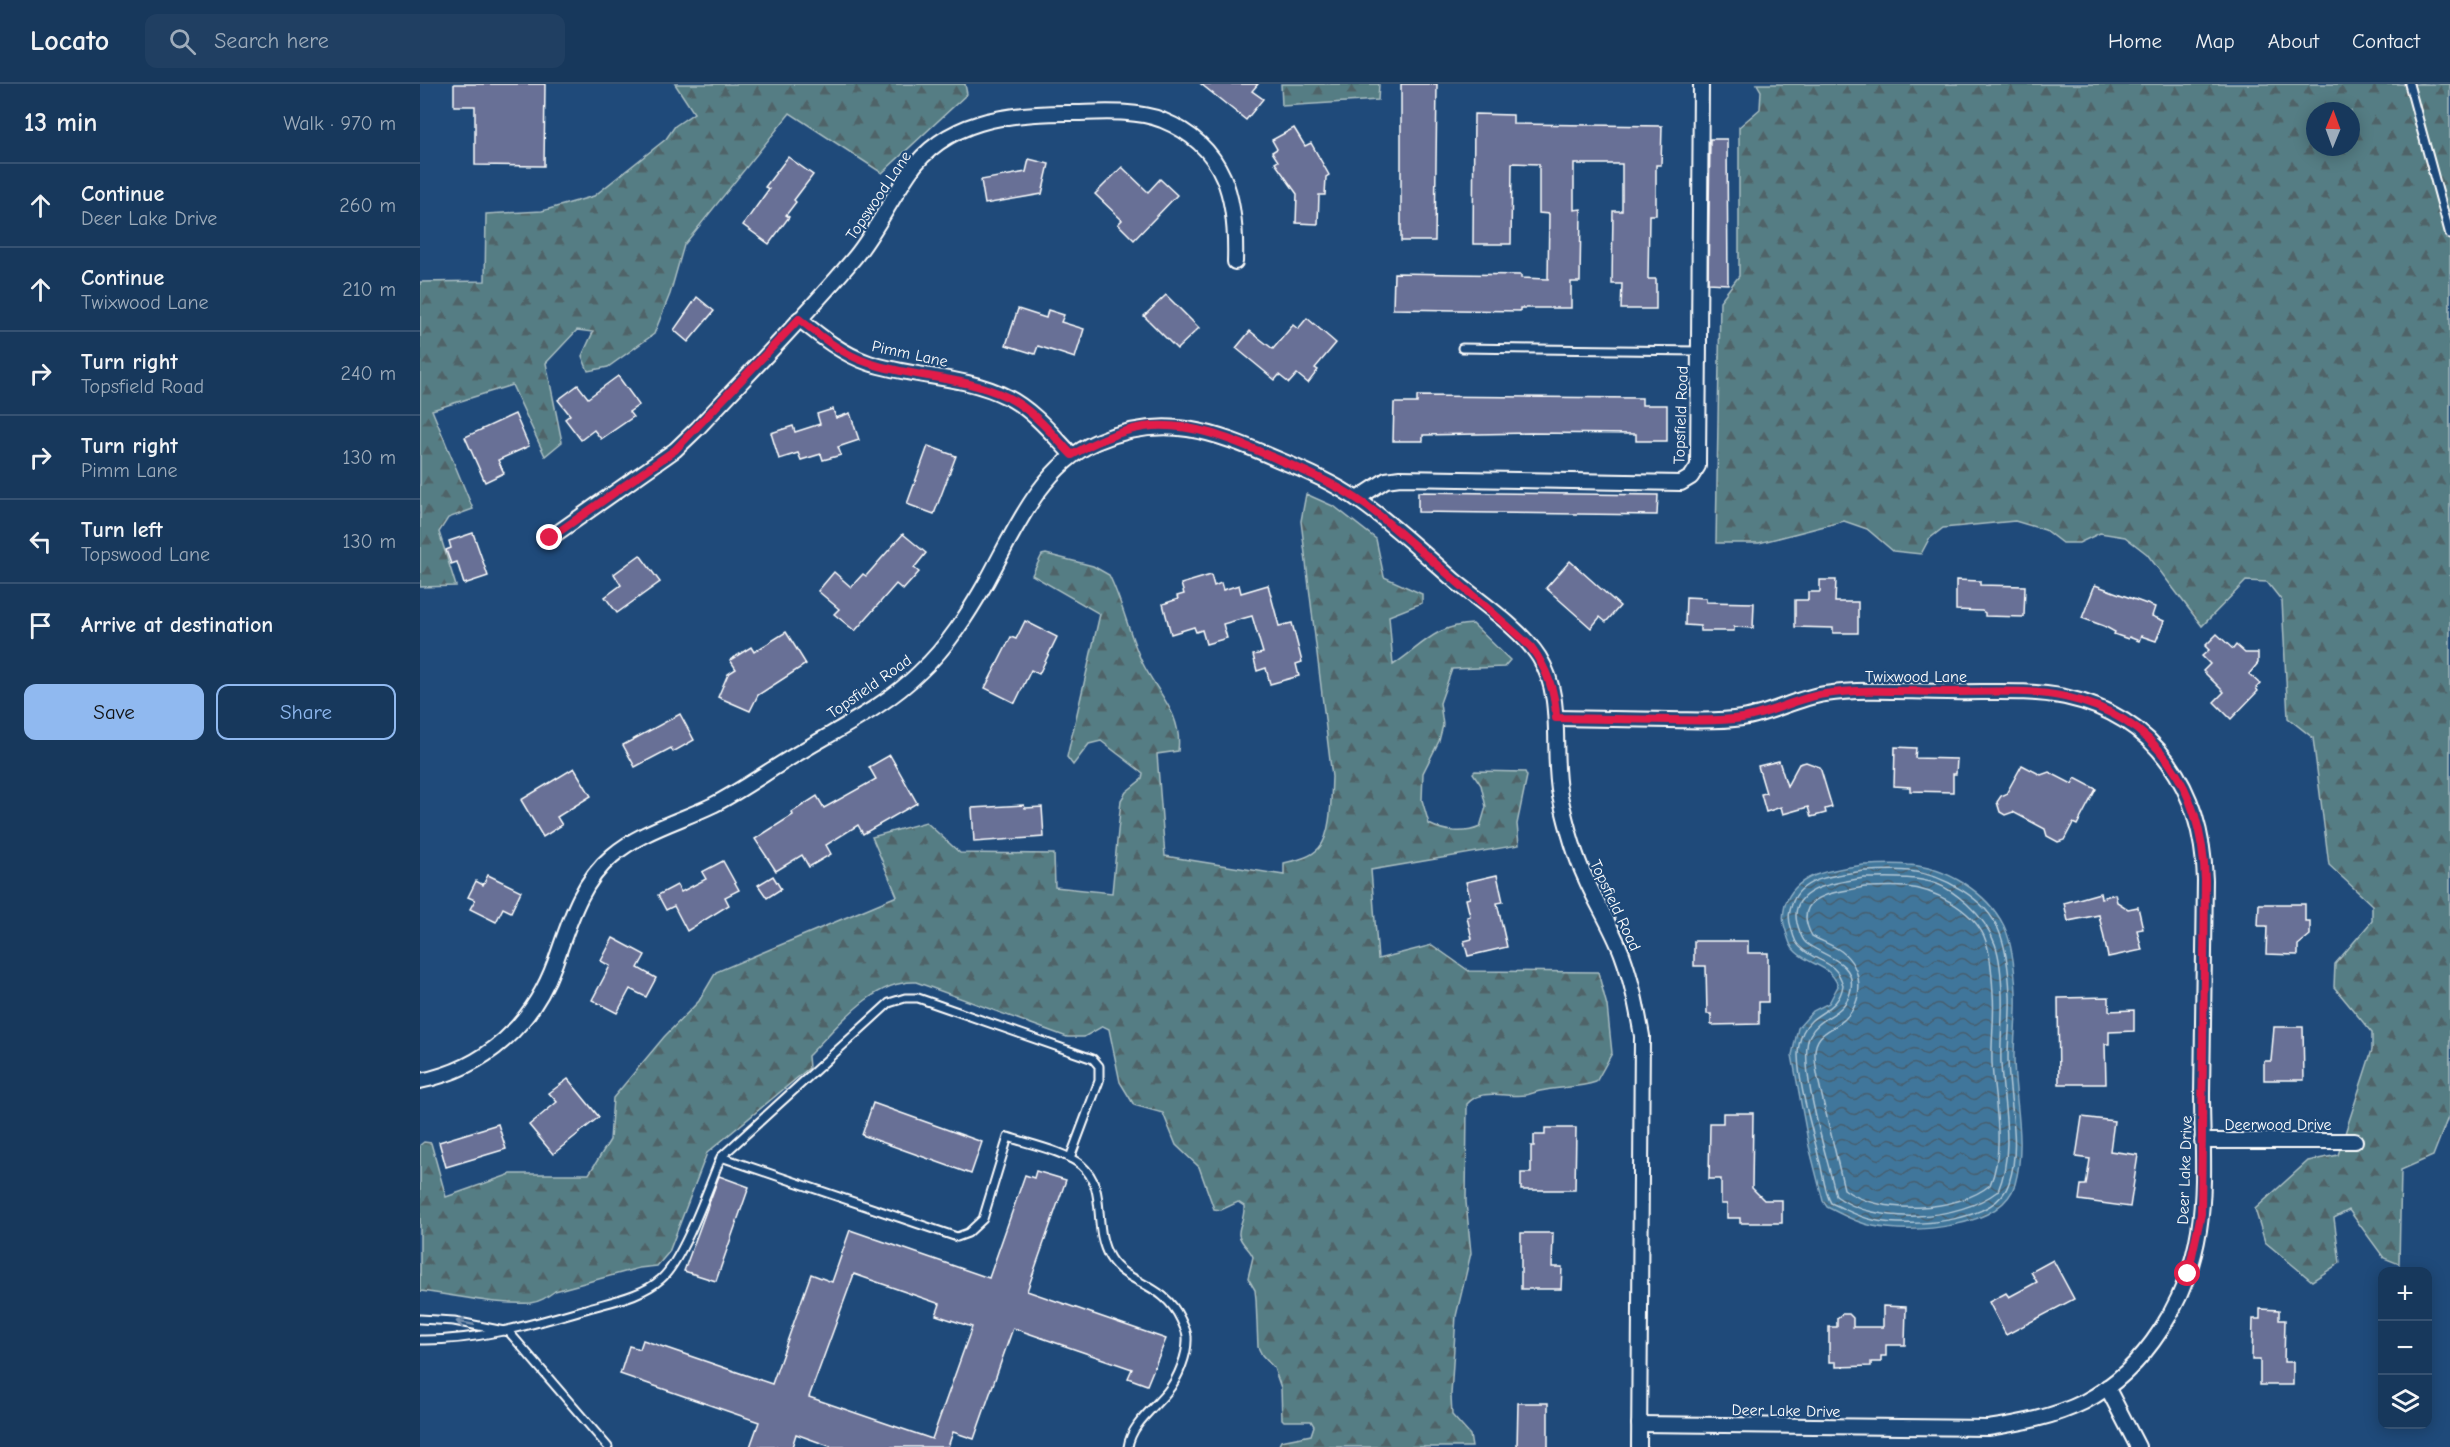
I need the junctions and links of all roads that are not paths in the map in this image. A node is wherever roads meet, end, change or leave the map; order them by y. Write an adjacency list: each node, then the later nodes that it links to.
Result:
1 (1701, 84): 7 (street, Topsfield Road)
2 (2409, 84): 3 (lane)
3 (2450, 235)
4 (1235, 262): 5 (street, Topswood Lane)
5 (799, 319): 8 (street, Pimm Lane); 10 (street, Topswood Lane)
6 (1462, 348): 7 (lane)
7 (1699, 351): 9 (street, Topsfield Road)
8 (1072, 455): 9 (street, Topsfield Road); 13 (street, Topsfield Road)
9 (1357, 499): 12 (street, Topsfield Road)
10 (550, 538)
11 (2064, 697): 12 (street, Twixwood Lane); 14 (street, Deer Lake Drive)
12 (1556, 718): 22 (street, Topsfield Road)
13 (420, 1081)
14 (2202, 1141): 15 (street, Deerwood Drive); 21 (street, Deer Lake Drive)
15 (2355, 1141)
16 (722, 1157): 17 (lane); 17 (lane); 19 (lane)
17 (1070, 1158): 24 (lane)
18 (420, 1319): 19 (lane, one-way to 18)
19 (509, 1332): 20 (lane); 23 (lane)
20 (420, 1340)
21 (2107, 1387): 22 (street, Deer Lake Drive); 26 (street)
22 (1639, 1424): 25 (street, Topsfield Road)
23 (608, 1447)
24 (1128, 1447)
25 (1639, 1447)
26 (2138, 1447)

